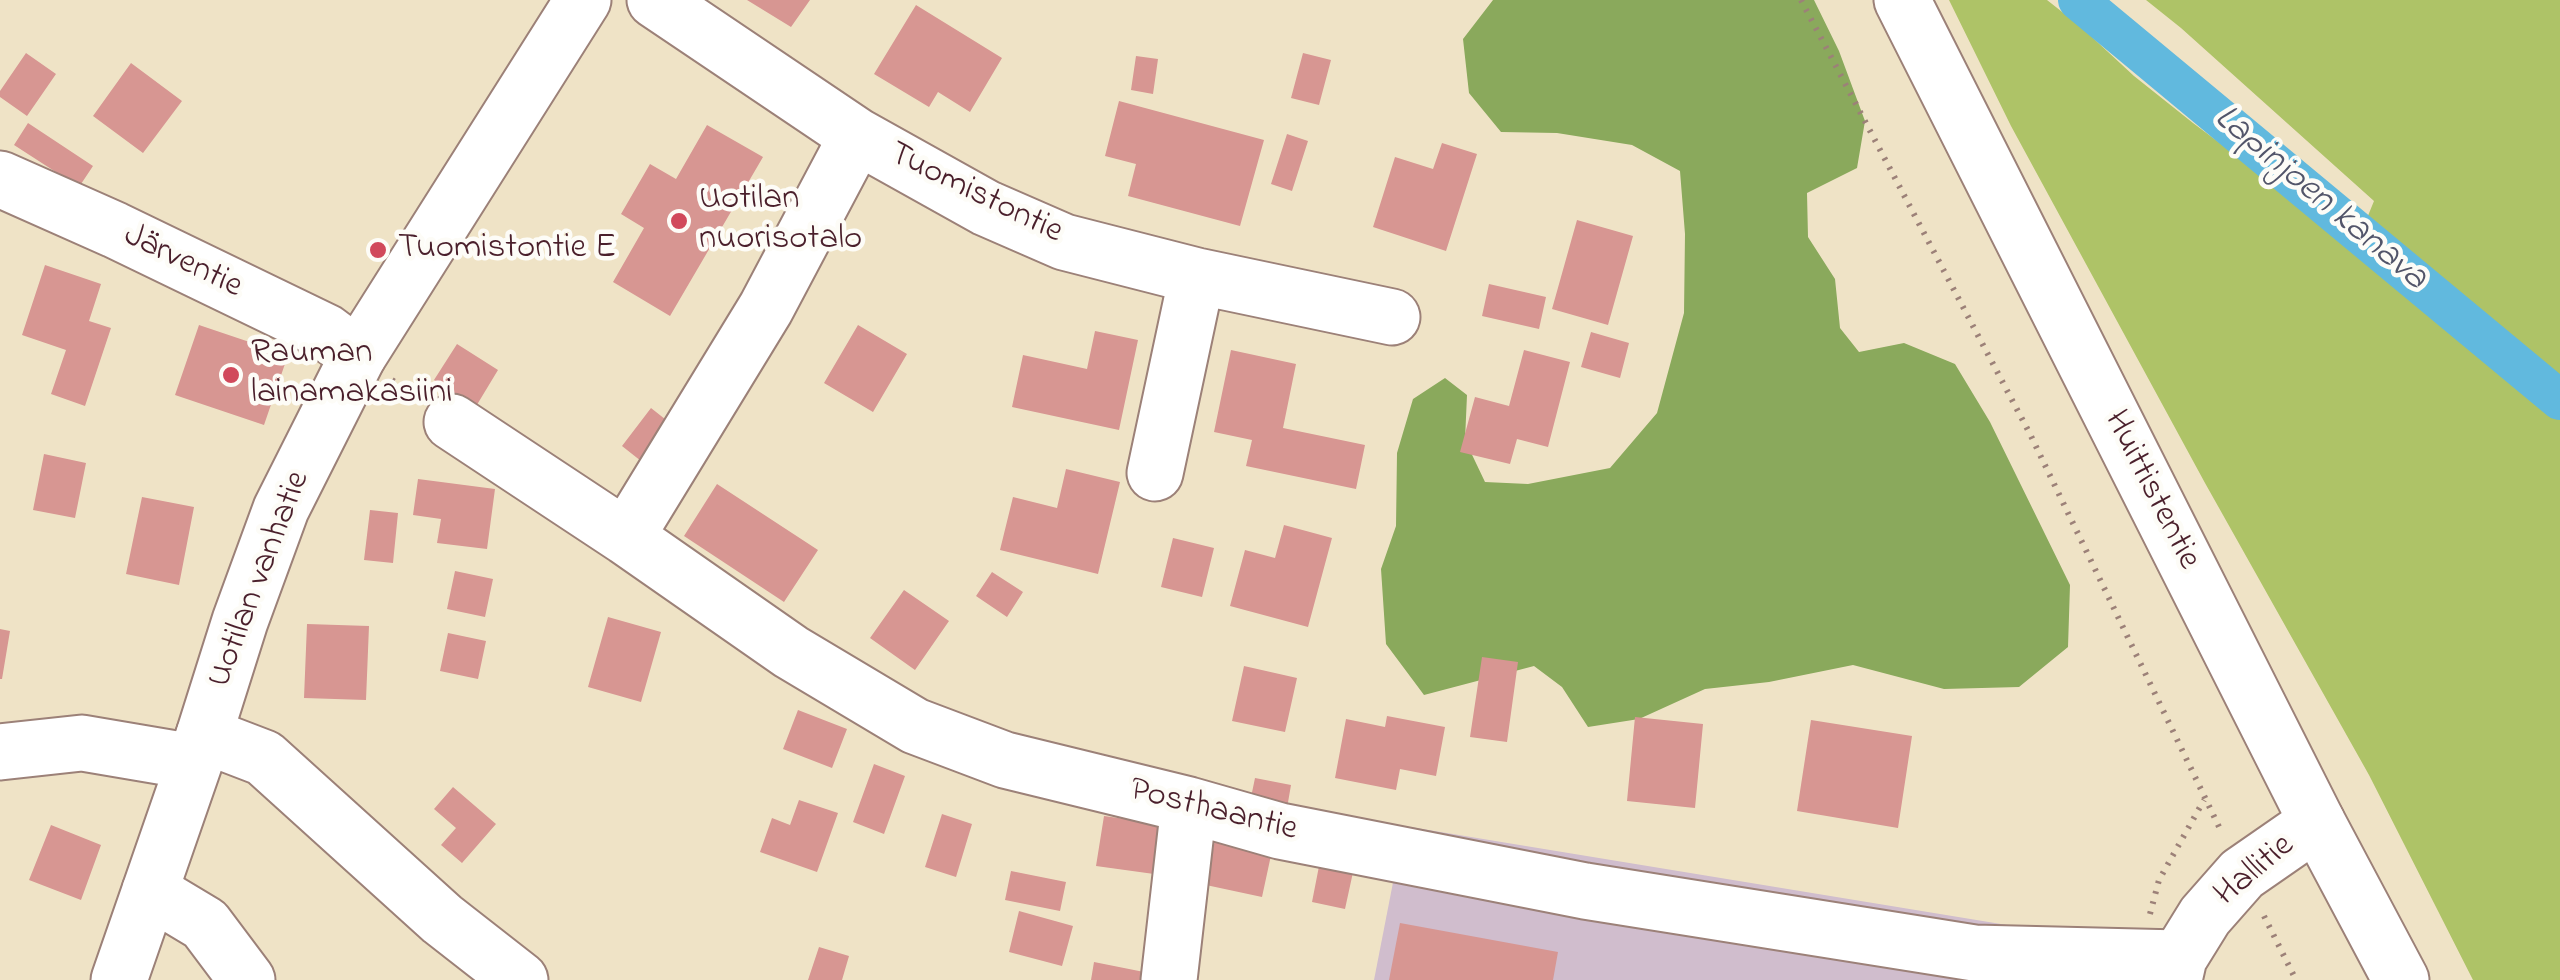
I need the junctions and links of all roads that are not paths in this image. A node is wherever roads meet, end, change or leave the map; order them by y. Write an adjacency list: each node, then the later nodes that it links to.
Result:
1 (583, 0): 8 (main road, Uotilan vanhatie)
2 (655, 0): 4 (main road, Tuomistontie)
3 (1902, 0): 15 (main road, Huittistentie)
4 (857, 136): 6 (main road, Tuomistontie); 11 (main road)
5 (0, 180): 8 (main road, Järventie)
6 (1197, 276): 7 (main road, Tuomistontie); 10 (main road)
7 (1392, 317)
8 (358, 356): 12 (main road, Uotilan vanhatie)
9 (452, 422): 11 (main road, Posthaantie)
10 (1155, 473)
11 (626, 537): 14 (main road, Posthaantie)
12 (199, 749): 13 (main road); 16 (main road, Uotilan vanhatie); 20 (main road)
13 (0, 752)
14 (1189, 805): 17 (main road, Posthaantie); 21 (main road)
15 (2317, 822): 17 (main road, Hallitie); 22 (main road, Huittistentie)
16 (150, 890): 18 (main road, Uotilan vanhatie); 19 (main road)
17 (2177, 969)
18 (118, 980)
19 (246, 980)
20 (520, 980)
21 (1168, 980)
22 (2402, 980)

